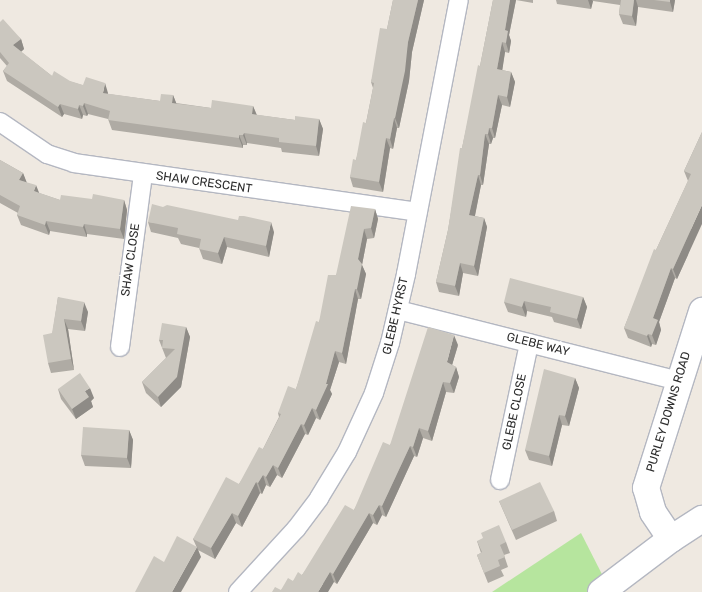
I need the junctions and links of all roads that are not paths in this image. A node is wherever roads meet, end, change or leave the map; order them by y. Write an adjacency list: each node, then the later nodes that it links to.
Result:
1 (459, 0): 4 (street, GLEBE HYRST)
2 (0, 122): 3 (street, SHAW CRESCENT)
3 (143, 174): 4 (street, SHAW CRESCENT); 8 (street, SHAW CLOSE)
4 (418, 212): 5 (street, GLEBE HYRST)
5 (398, 310): 7 (street, GLEBE WAY); 14 (street, GLEBE HYRST)
6 (702, 311): 9 (street, PURLEY DOWNS ROAD)
7 (529, 343): 9 (street, GLEBE WAY); 10 (street, GLEBE CLOSE)
8 (120, 346)
9 (678, 381): 12 (street, PURLEY DOWNS ROAD)
10 (500, 480)
11 (702, 519): 12 (street)
12 (671, 539): 13 (street)
13 (616, 587)
14 (238, 592)

